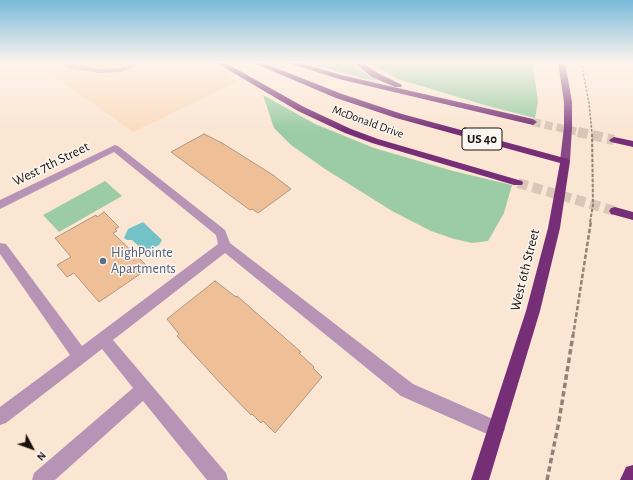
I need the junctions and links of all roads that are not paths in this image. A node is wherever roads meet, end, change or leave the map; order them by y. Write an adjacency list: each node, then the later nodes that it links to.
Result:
1 (258, 84): 11 (highway, McDonald Drive)
2 (309, 84): 10 (highway, US 40)
3 (371, 84): 6 (highway)
4 (397, 84): 6 (highway)
5 (565, 84): 10 (main road, West 6th Street)
6 (452, 103): 7 (highway)
7 (533, 122)
8 (614, 140): 9 (highway)
9 (633, 144)
10 (565, 161): 21 (highway, West 6th Street)
11 (518, 183)
12 (0, 205): 15 (street, West 7th Street)
13 (615, 211): 14 (highway)
14 (633, 216)
15 (225, 246): 17 (street); 21 (street)
16 (0, 248): 18 (street)
17 (103, 339): 18 (street); 19 (street)
18 (80, 356): 20 (street)
19 (144, 389): 23 (street); 24 (street)
20 (0, 417)
21 (496, 429): 25 (highway, West 6th Street)
22 (633, 474): 26 (highway)
23 (41, 480)
24 (219, 480)
25 (480, 480)
26 (629, 480)

